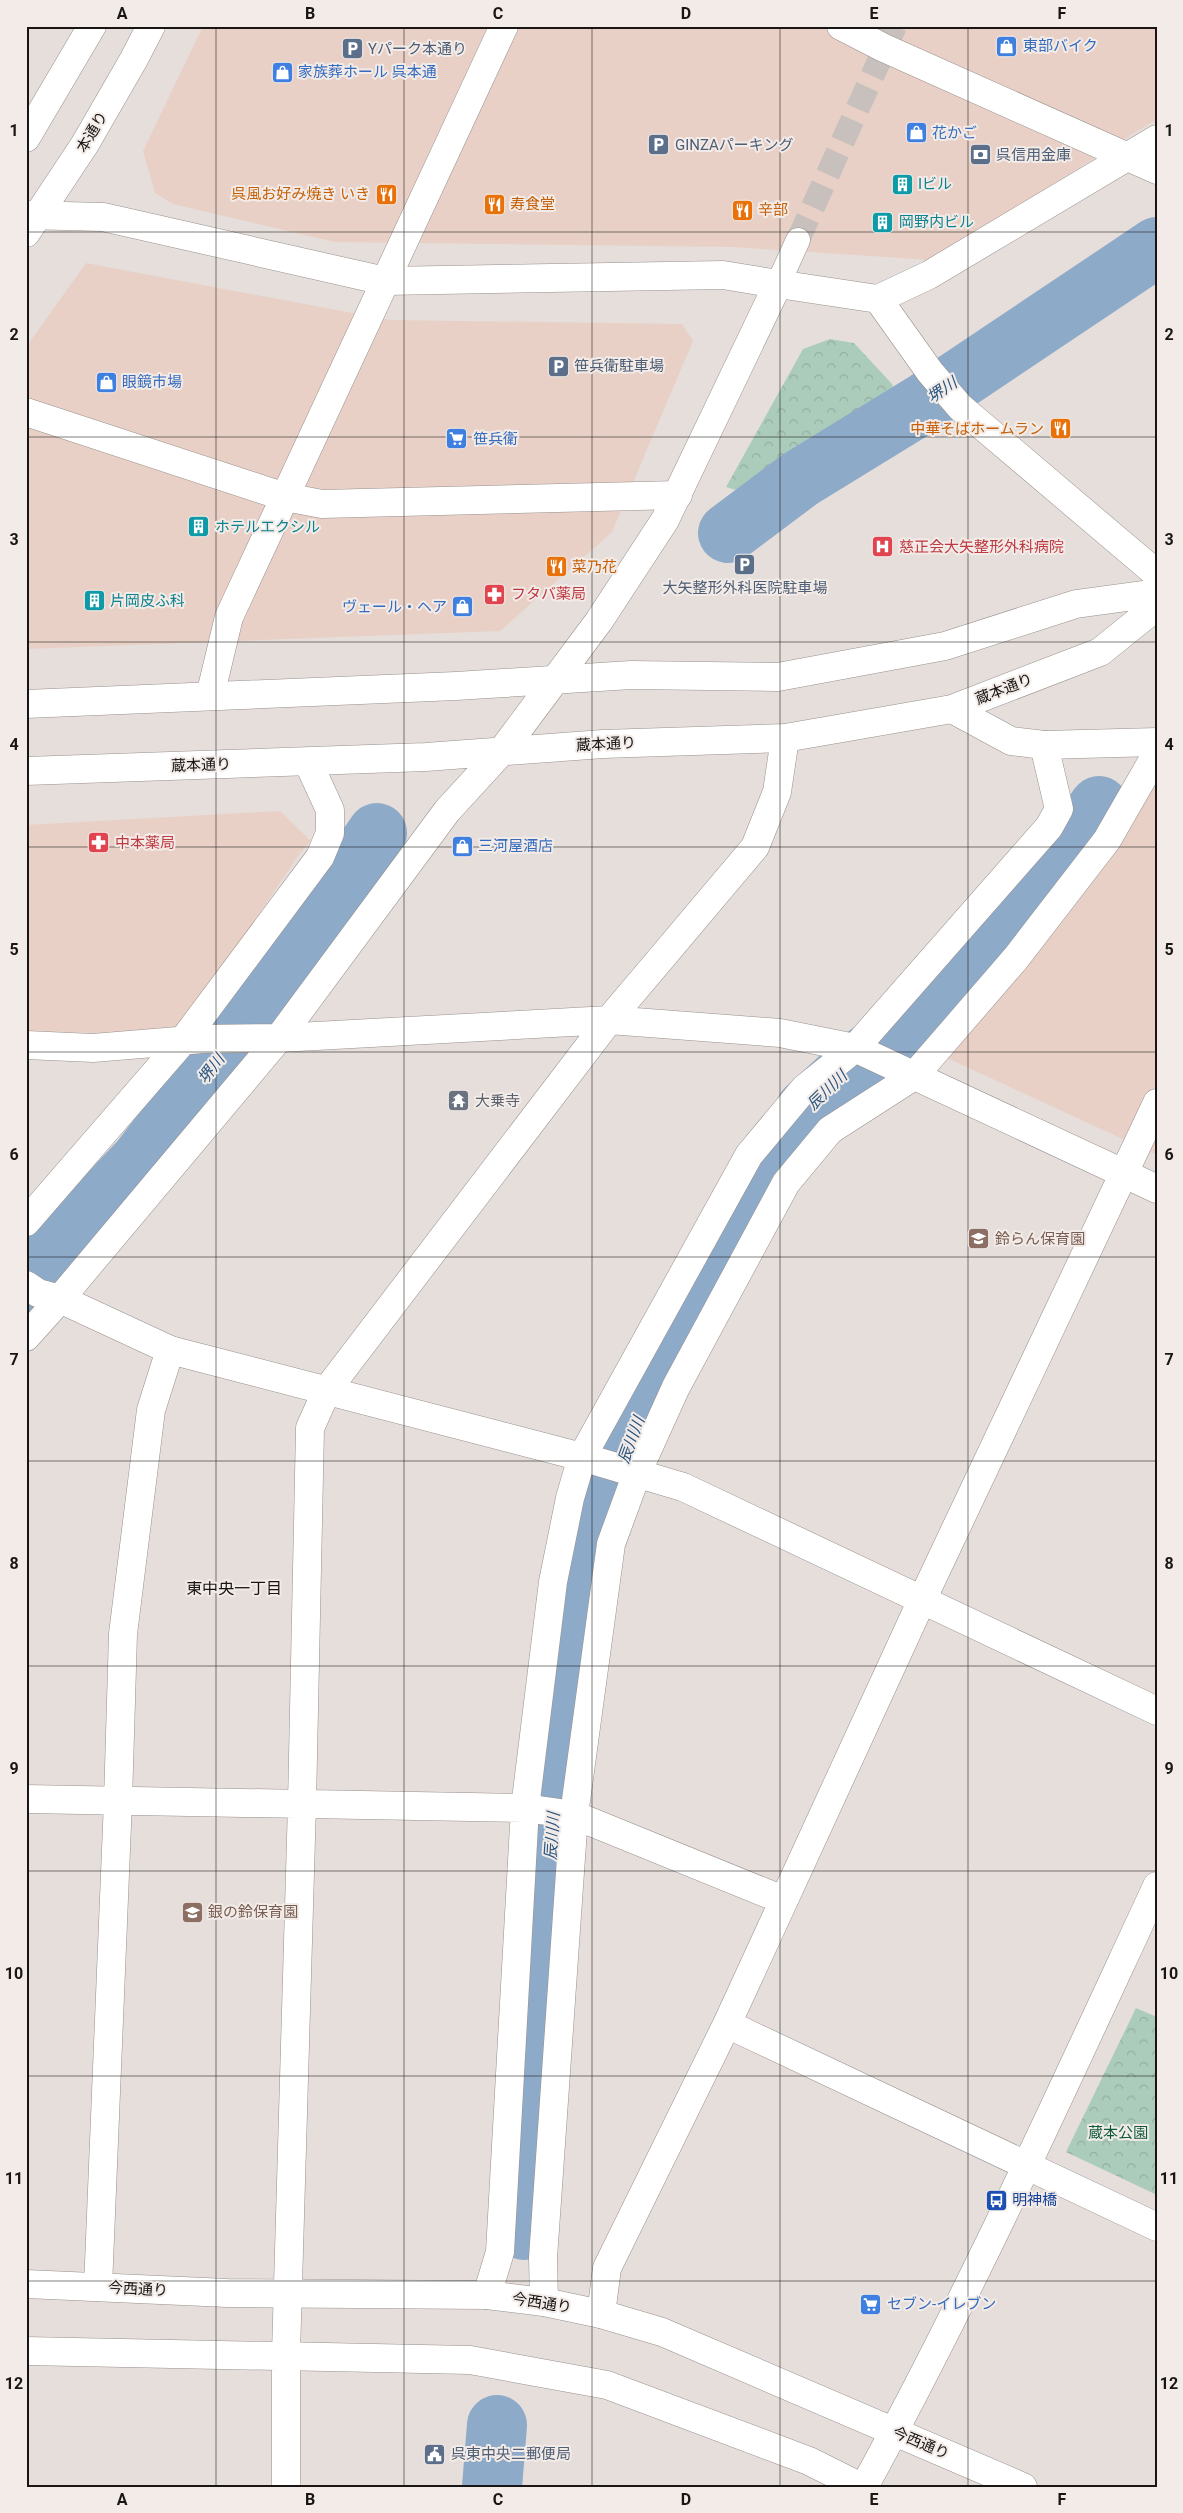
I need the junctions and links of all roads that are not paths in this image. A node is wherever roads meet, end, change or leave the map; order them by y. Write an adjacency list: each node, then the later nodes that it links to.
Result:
1 (92, 26): 5 (main road)
2 (151, 26): 9 (main road, 本通り)
3 (504, 26): 11 (main road)
4 (841, 26): 7 (main road)
5 (26, 138)
6 (1157, 138): 7 (main road)
7 (1128, 156): 8 (main road); 13 (main road)
8 (1157, 170)
9 (30, 221): 11 (main road)
10 (798, 240): 12 (street)
11 (385, 281): 12 (main road); 16 (main road)
12 (778, 284): 13 (main road); 15 (main road)
13 (878, 299): 17 (main road)
14 (26, 412): 16 (main road)
15 (678, 495): 16 (main road); 20 (main road)
16 (285, 497): 21 (main road)
17 (1157, 574)
18 (1157, 593): 20 (main road)
19 (1157, 606): 23 (main road, 蔵本通り)
20 (553, 680): 21 (main road); 27 (main road)
21 (210, 696): 22 (main road)
22 (32, 703)
23 (952, 708): 24 (main road, 蔵本通り); 26 (main road)
24 (784, 738): 27 (main road, 蔵本通り); 31 (main road)
25 (1157, 742): 26 (main road)
26 (1044, 746): 35 (main road)
27 (502, 751): 29 (main road, 蔵本通り); 32 (main road)
28 (1157, 753): 36 (main road)
29 (308, 762): 30 (main road, 蔵本通り); 33 (main road)
30 (26, 772)
31 (609, 1020): 32 (main road); 35 (main road); 44 (main road)
32 (271, 1037): 33 (main road); 41 (main road)
33 (192, 1040): 34 (main road); 40 (main road)
34 (26, 1045)
35 (855, 1048): 36 (main road); 45 (main road)
36 (914, 1076): 38 (main road); 46 (main road)
37 (1157, 1103): 38 (main road)
38 (1124, 1174): 39 (main road); 47 (main road)
39 (1157, 1189)
40 (26, 1222)
41 (41, 1293): 42 (main road); 43 (main road)
42 (26, 1337)
43 (170, 1350): 44 (main road); 50 (main road)
44 (327, 1390): 45 (main road); 51 (main road)
45 (582, 1457): 46 (main road); 52 (main road)
46 (637, 1473): 47 (main road); 53 (main road)
47 (922, 1600): 48 (main road); 55 (main road)
48 (1157, 1711)
49 (26, 1799): 50 (main road)
50 (118, 1801): 51 (main road); 60 (main road)
51 (302, 1804): 52 (main road); 61 (main road)
52 (525, 1808): 53 (main road); 62 (main road)
53 (574, 1815): 55 (main road); 63 (main road)
54 (1157, 1886): 57 (main road)
55 (783, 1900): 56 (main road)
56 (727, 2024): 57 (main road); 64 (main road)
57 (1026, 2166): 58 (main road); 67 (main road)
58 (1157, 2227)
59 (26, 2284): 60 (main road, 今西通り)
60 (98, 2287): 61 (main road, 今西通り)
61 (287, 2293): 62 (main road, 今西通り); 66 (main road)
62 (487, 2295): 63 (main road, 今西通り)
63 (544, 2302): 64 (main road, 今西通り)
64 (601, 2314): 67 (main road, 今西通り)
65 (26, 2351): 66 (main road)
66 (286, 2354): 68 (main road); 69 (main road)
67 (894, 2432): 69 (main road); 70 (main road, 今西通り)
68 (286, 2487)
69 (863, 2487)
70 (1023, 2487)

